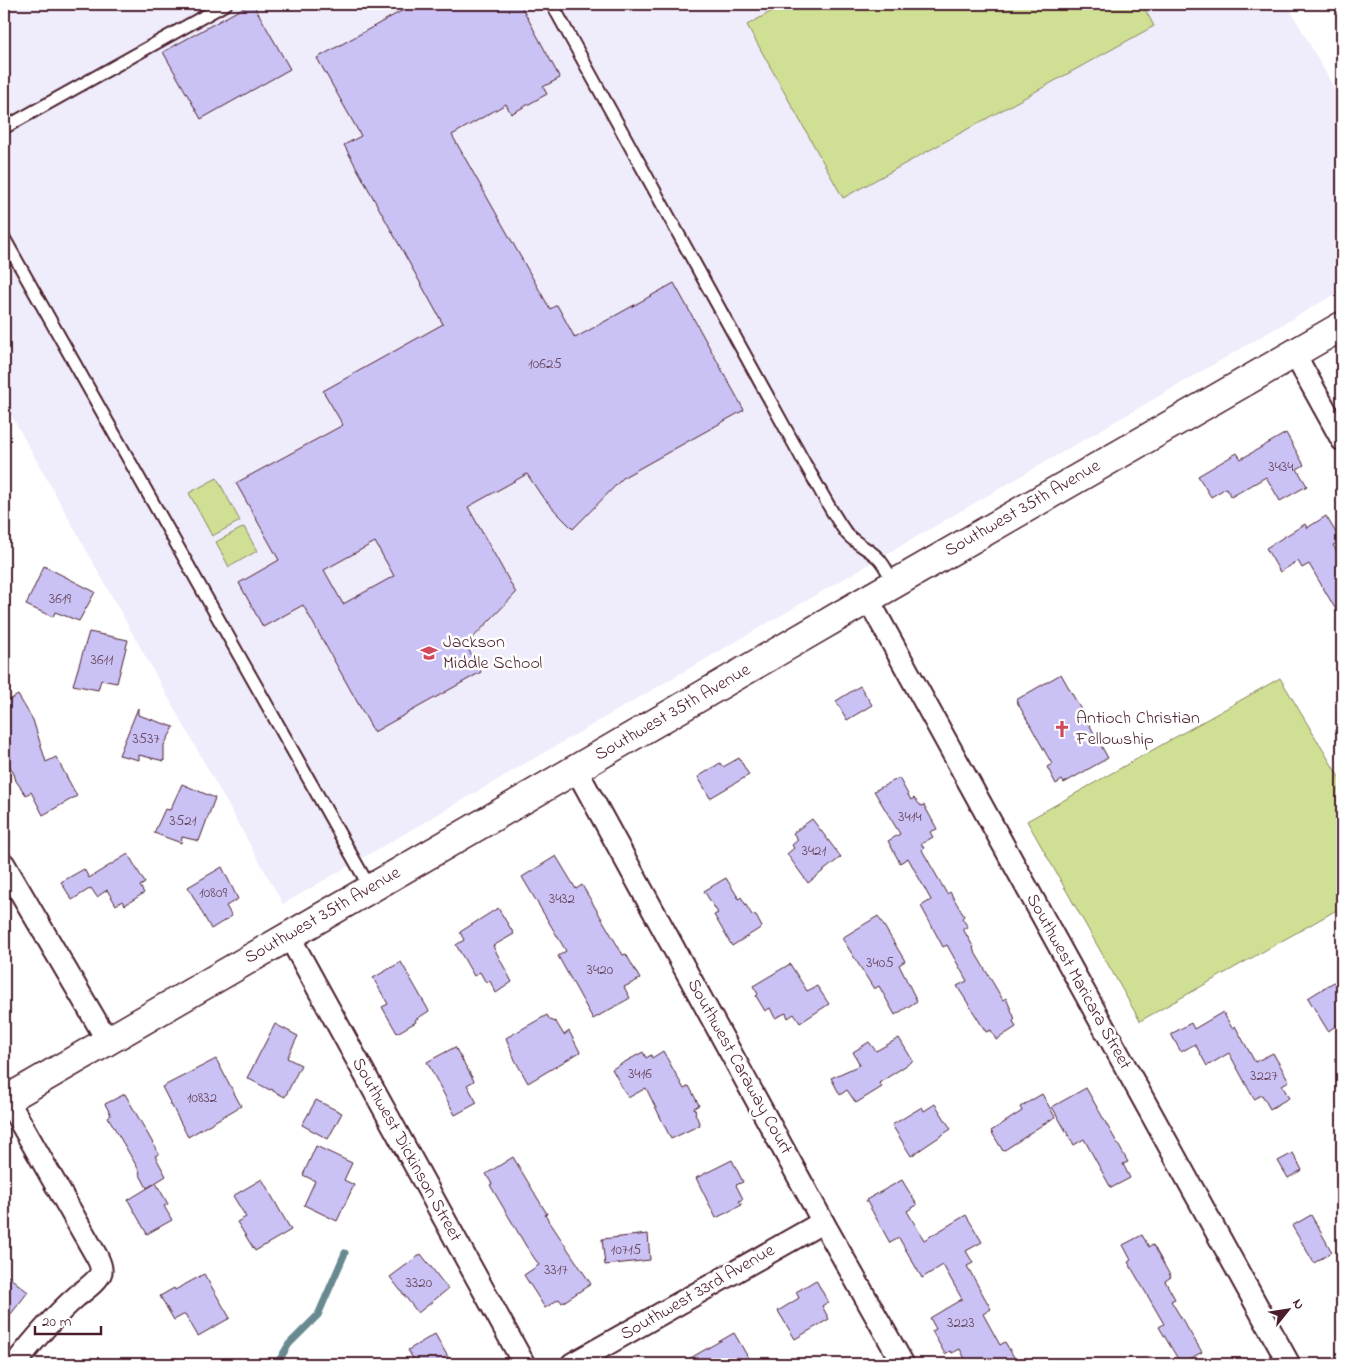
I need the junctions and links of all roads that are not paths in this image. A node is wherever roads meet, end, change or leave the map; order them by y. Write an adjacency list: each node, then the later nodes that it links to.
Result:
1 (226, 4): 3 (lane)
2 (552, 4): 8 (lane)
3 (4, 128)
4 (4, 238): 12 (lane)
5 (1342, 326): 6 (street, Southwest 35th Avenue)
6 (1294, 353): 7 (street); 8 (street, Southwest 35th Avenue)
7 (1342, 440)
8 (894, 584): 9 (street, Southwest 35th Avenue)
9 (868, 599): 10 (street, Southwest 35th Avenue); 21 (street, Southwest Maricara Street)
10 (576, 769): 12 (street, Southwest 35th Avenue); 16 (street, Southwest Caraway Court)
11 (4, 864): 14 (street)
12 (370, 888): 13 (street, Southwest 35th Avenue)
13 (289, 936): 14 (street, Southwest 35th Avenue); 18 (street, Southwest Dickinson Street)
14 (107, 1040): 15 (street, Southwest 35th Avenue)
15 (6, 1100): 17 (street)
16 (823, 1222): 19 (street, Southwest 33rd Avenue); 20 (street, Southwest Caraway Court)
17 (15, 1364)
18 (524, 1364)
19 (572, 1364)
20 (903, 1364)
21 (1289, 1364)

